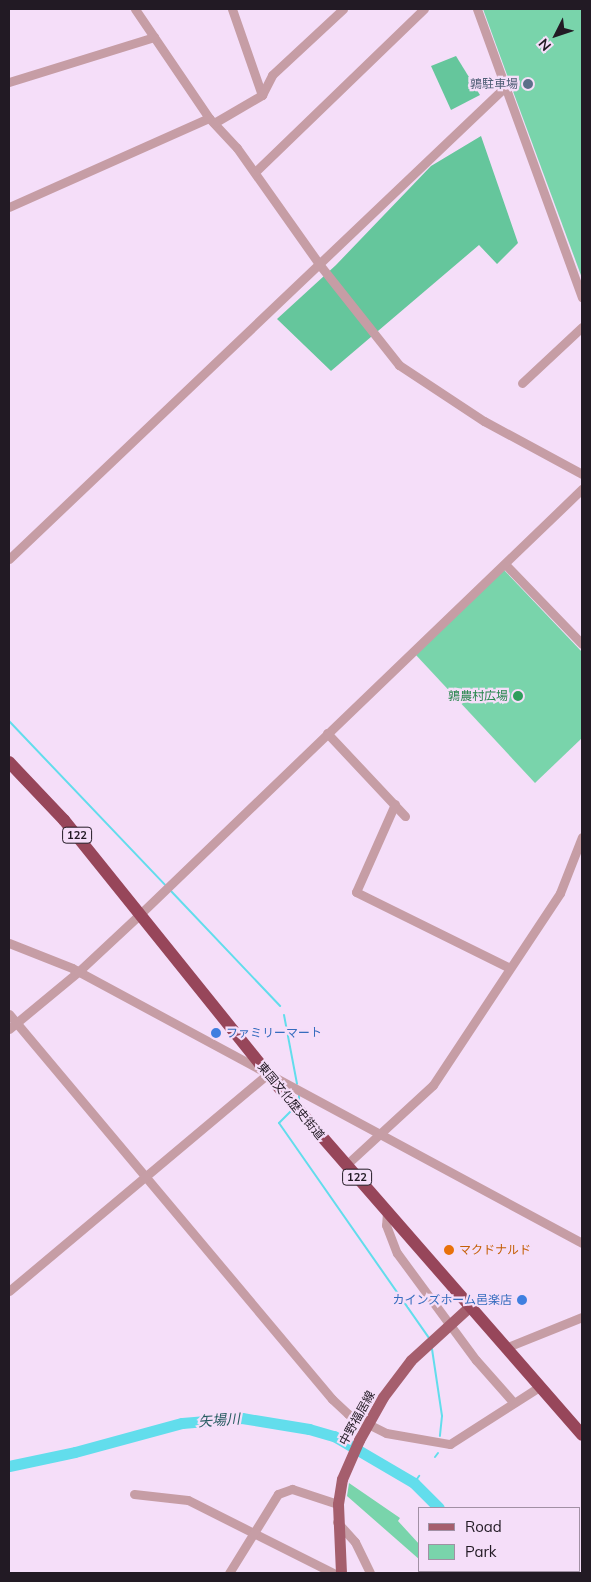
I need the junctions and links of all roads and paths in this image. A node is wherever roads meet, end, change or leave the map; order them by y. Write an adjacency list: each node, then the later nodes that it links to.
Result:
1 (135, 9): 6 (street)
2 (232, 9): 9 (street)
3 (343, 9): 9 (street)
4 (424, 9): 11 (street)
5 (477, 9): 8 (street)
6 (154, 37): 7 (street); 10 (street)
7 (9, 82)
8 (505, 87): 13 (street); 14 (street)
9 (262, 95): 10 (street)
10 (212, 121): 11 (street); 12 (street)
11 (255, 172): 13 (street)
12 (9, 207)
13 (319, 264): 17 (street); 19 (street)
14 (582, 298)
15 (582, 327): 16 (street)
16 (522, 383)
17 (582, 474)
18 (582, 489): 20 (street)
19 (9, 558)
20 (505, 564): 21 (street); 22 (street)
21 (582, 644)
22 (327, 732): 24 (street); 27 (street)
23 (9, 762): 27 (highway, 東国文化歴史街道 / 122)
24 (395, 804): 25 (street); 29 (street)
25 (405, 816)
26 (582, 837): 29 (street)
27 (140, 914): 30 (street); 34 (highway, 東国文化歴史街道 / 122)
28 (9, 943): 30 (street)
29 (508, 968): 35 (street)
30 (78, 972): 32 (street); 34 (street)
31 (9, 1014): 32 (street)
32 (16, 1023): 33 (street); 37 (street)
33 (9, 1029)
34 (268, 1074): 35 (street); 36 (highway, 東国文化歴史街道 / 122); 37 (street)
35 (378, 1134): 36 (street); 39 (street)
36 (346, 1166): 38 (highway, 東国文化歴史街道 / 122)
37 (146, 1176): 40 (street); 47 (street)
38 (387, 1212): 41 (highway, 東国文化歴史街道 / 122); 43 (street)
39 (582, 1244)
40 (9, 1291)
41 (469, 1307): 43 (main road, 中野福居線); 44 (highway, 東国文化歴史街道 / 122)
42 (582, 1317): 44 (street)
43 (450, 1325): 46 (street); 47 (main road, 中野福居線)
44 (505, 1348): 45 (highway, 東国文化歴史街道 / 122)
45 (539, 1387): 46 (street); 48 (highway, 東国文化歴史街道 / 122)
46 (514, 1403): 47 (street)
47 (366, 1426): 50 (main road, 中野福居線)
48 (582, 1434)
49 (134, 1494): 52 (street)
50 (338, 1504): 51 (main road, 中野福居線); 52 (street)
51 (337, 1522): 55 (main road, 中野福居線); 56 (street)
52 (256, 1534): 53 (street); 54 (street)
53 (229, 1573)
54 (332, 1573)
55 (340, 1573)
56 (370, 1573)

